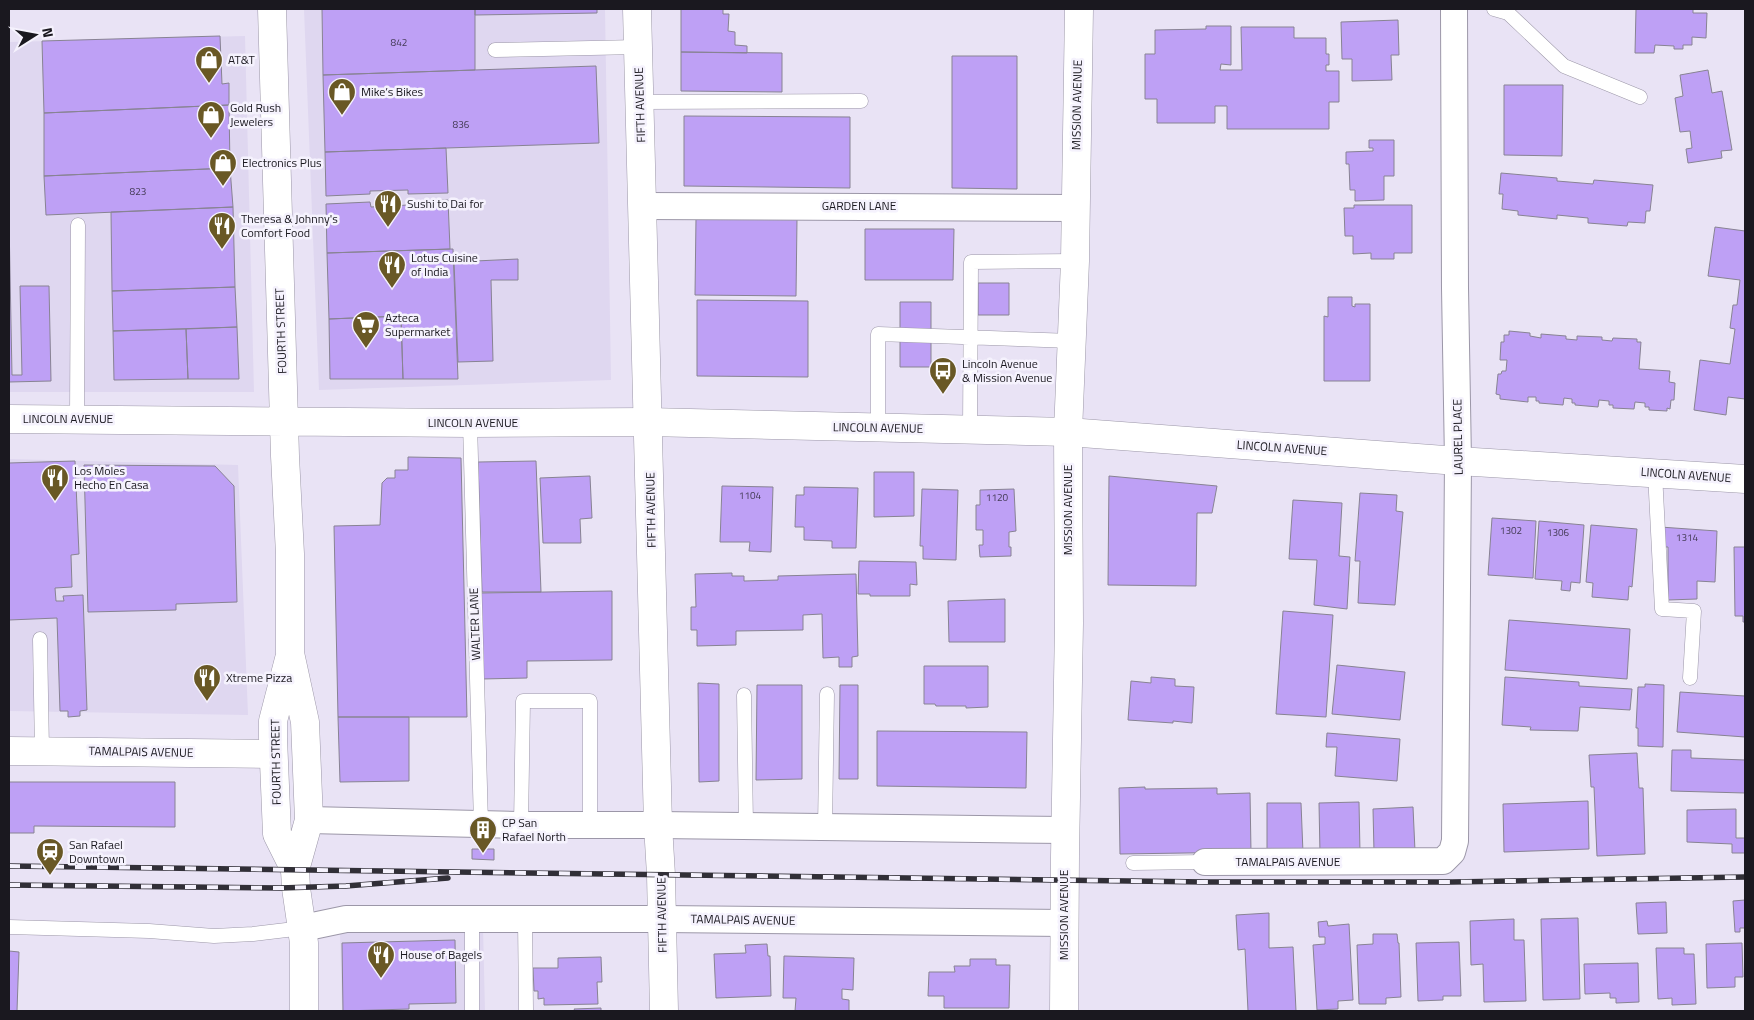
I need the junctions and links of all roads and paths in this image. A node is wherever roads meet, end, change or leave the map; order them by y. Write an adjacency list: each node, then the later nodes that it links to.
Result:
1 (272, 9): 19 (main road, FOURTH STREET)
2 (637, 9): 6 (main road, FIFTH AVENUE)
3 (1079, 9): 12 (main road, MISSION AVENUE)
4 (1454, 9): 25 (street, LAUREL PLACE)
5 (1494, 9): 8 (lane)
6 (638, 47): 7 (lane); 10 (main road, FIFTH AVENUE)
7 (494, 50)
8 (1640, 97)
9 (860, 101): 10 (lane)
10 (640, 102): 11 (main road, FIFTH AVENUE)
11 (642, 206): 12 (street, GARDEN LANE); 20 (main road, FIFTH AVENUE)
12 (1076, 208): 14 (main road, MISSION AVENUE)
13 (78, 226): 18 (lane)
14 (1075, 262): 15 (lane); 16 (main road, MISSION AVENUE)
15 (970, 338): 16 (lane); 22 (lane); 23 (lane)
16 (1072, 341): 24 (main road, MISSION AVENUE)
17 (9, 419): 18 (main road, LINCOLN AVENUE)
18 (77, 419): 19 (main road, LINCOLN AVENUE)
19 (284, 420): 21 (main road, LINCOLN AVENUE); 29 (main road, FOURTH STREET)
20 (648, 422): 21 (main road, LINCOLN AVENUE); 22 (main road, LINCOLN AVENUE); 39 (main road, FIFTH AVENUE)
21 (470, 423): 37 (lane, WALTER LANE)
22 (878, 428): 23 (main road, LINCOLN AVENUE)
23 (970, 430): 24 (main road, LINCOLN AVENUE)
24 (1068, 432): 25 (main road, LINCOLN AVENUE); 43 (main road, MISSION AVENUE)
25 (1458, 461): 26 (main road, LINCOLN AVENUE); 44 (street, LAUREL PLACE)
26 (1655, 473): 27 (main road, LINCOLN AVENUE); 30 (lane)
27 (1745, 479)
28 (40, 639): 34 (lane)
29 (290, 653): 35 (main road, FOURTH STREET); 36 (main road, FOURTH STREET)
30 (1690, 678)
31 (827, 694): 42 (lane)
32 (744, 695): 41 (lane)
33 (9, 750): 34 (main road, TAMALPAIS AVENUE)
34 (42, 751): 35 (main road, TAMALPAIS AVENUE)
35 (273, 754): 47 (main road, FOURTH STREET)
36 (309, 820): 37 (street); 47 (main road, FOURTH STREET)
37 (481, 824): 40 (street)
38 (590, 825): 39 (street); 40 (street); 40 (lane)
39 (658, 825): 41 (street); 48 (main road, FIFTH AVENUE)
40 (521, 826)
41 (746, 826): 42 (street)
42 (825, 828): 43 (street)
43 (1065, 830): 51 (main road, MISSION AVENUE)
44 (1443, 861): 45 (street, TAMALPAIS AVENUE)
45 (1205, 862): 46 (lane, TAMALPAIS AVENUE)
46 (1132, 863)
47 (295, 870): 53 (main road, FOURTH STREET)
48 (662, 919): 50 (street, TAMALPAIS AVENUE); 51 (street, TAMALPAIS AVENUE); 57 (main road, FIFTH AVENUE)
49 (472, 920): 50 (street, TAMALPAIS AVENUE); 53 (street, TAMALPAIS AVENUE); 56 (lane)
50 (525, 920): 54 (lane)
51 (1064, 923): 58 (main road, MISSION AVENUE)
52 (9, 927): 53 (lane)
53 (303, 928): 55 (main road, FOURTH STREET)
54 (526, 1010)
55 (304, 1011)
56 (472, 1011)
57 (664, 1011)
58 (1064, 1011)

